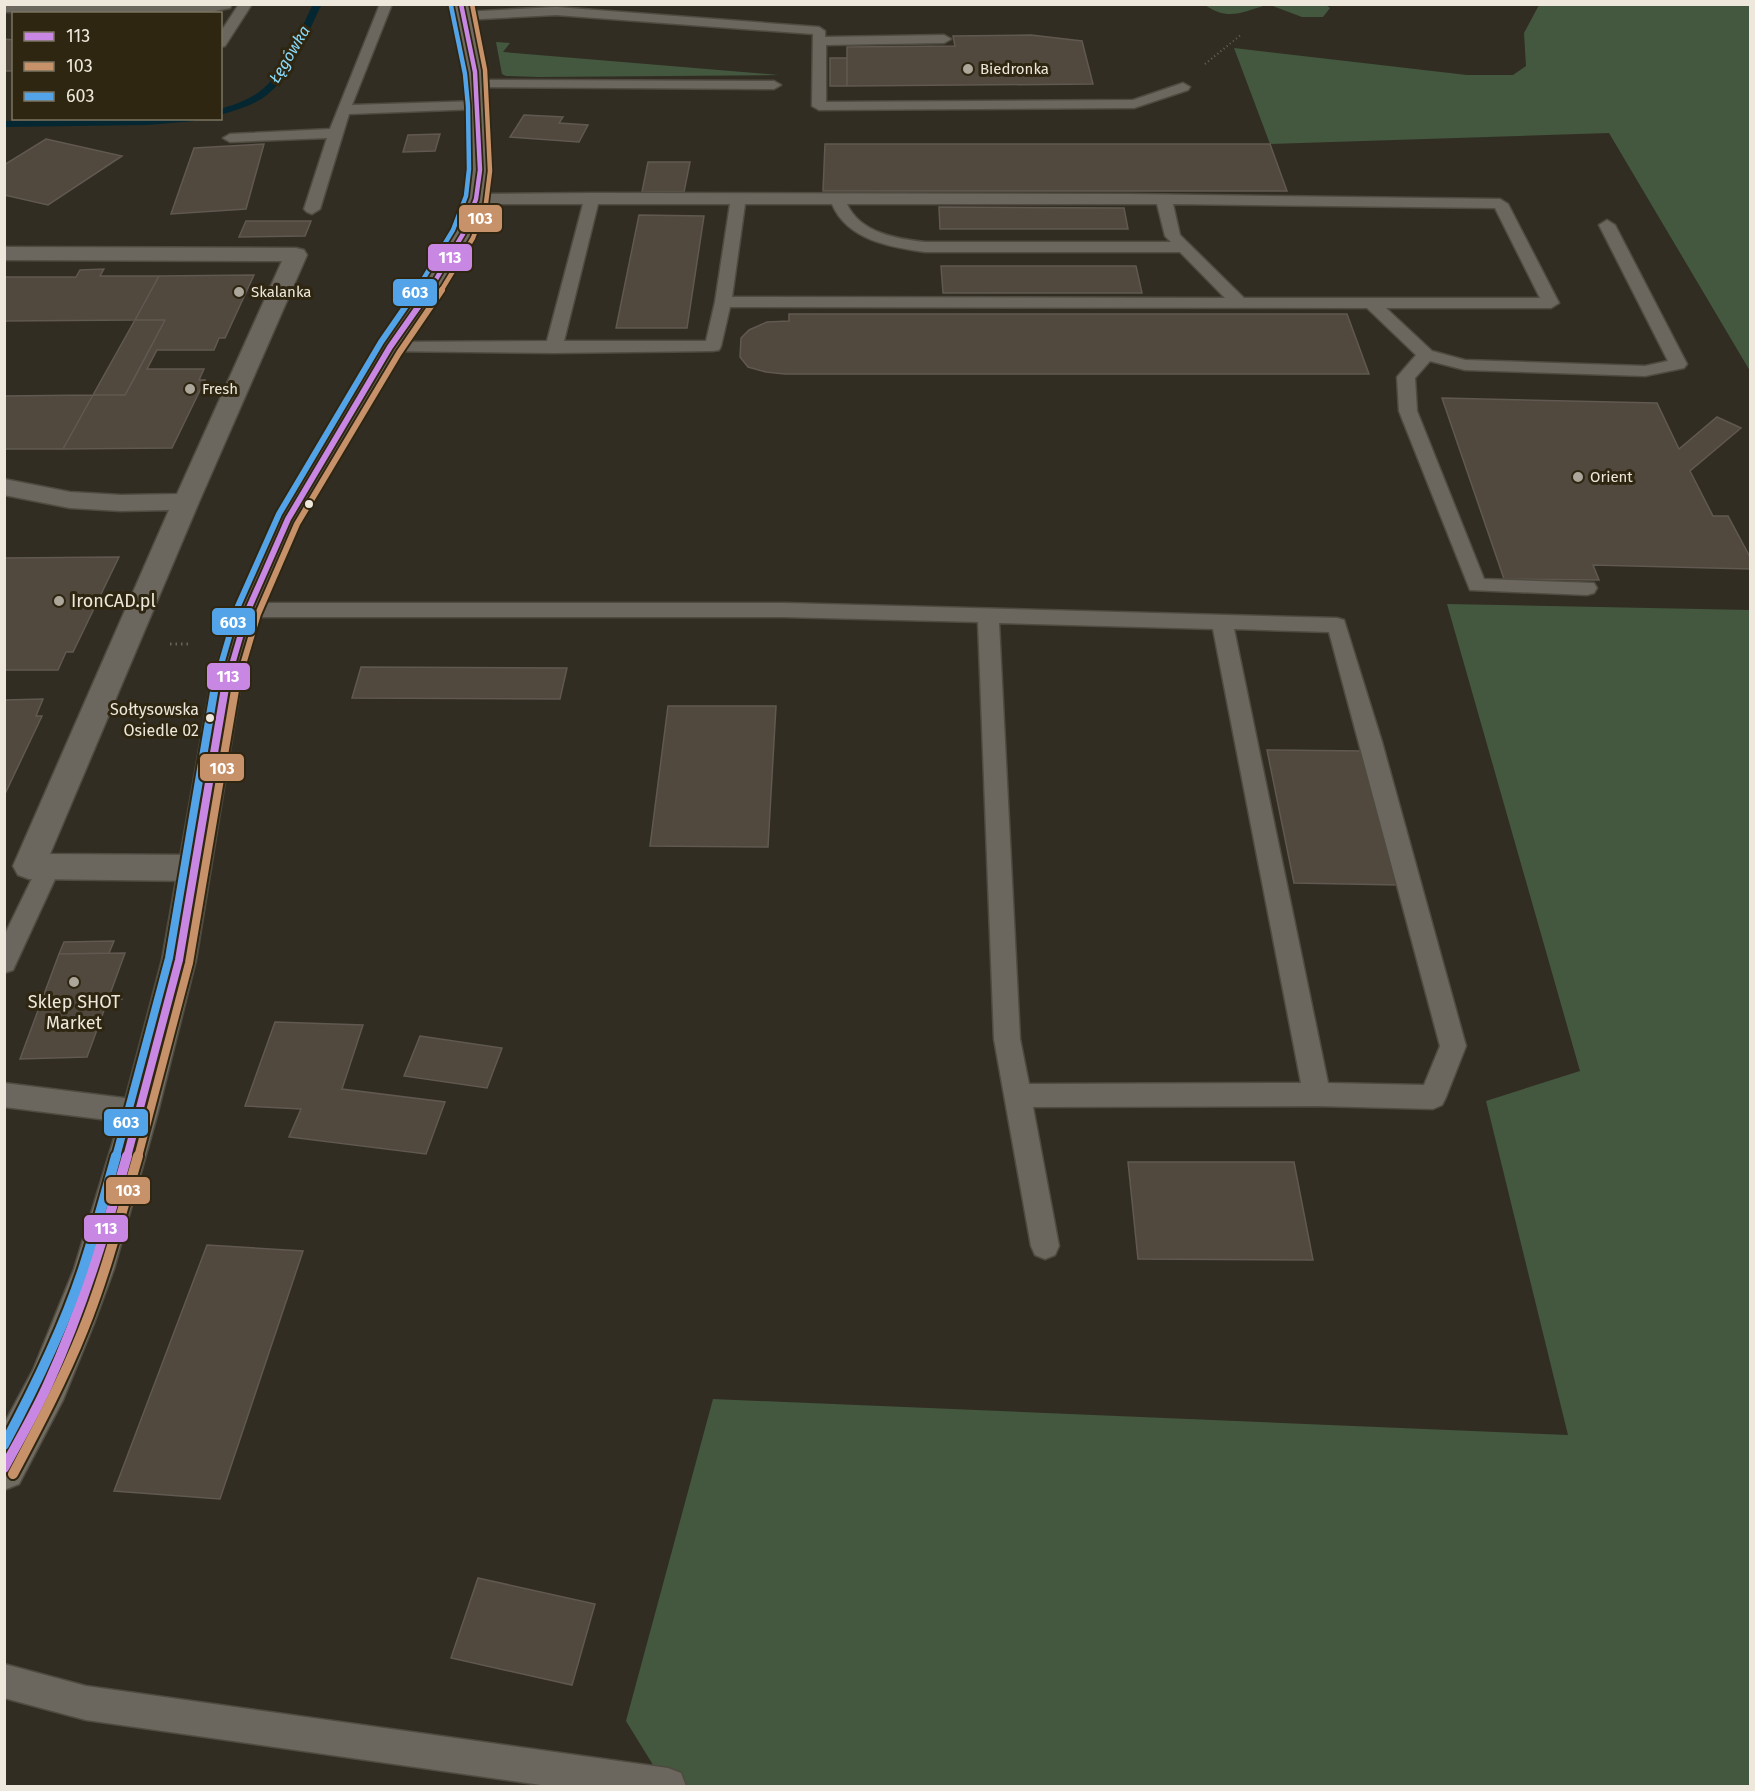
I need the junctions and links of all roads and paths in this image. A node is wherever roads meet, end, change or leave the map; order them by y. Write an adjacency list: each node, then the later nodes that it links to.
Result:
1 (224, 4): 4 (street)
2 (246, 4): 8 (lane)
3 (386, 4): 14 (lane)
4 (4, 7)
5 (462, 10): 9 (lane); 13 (street)
6 (1242, 34): 10 (path)
7 (944, 39): 9 (lane)
8 (222, 40)
9 (819, 41): 12 (lane)
10 (1206, 63)
11 (774, 85): 13 (lane)
12 (1183, 87)
13 (477, 95): 14 (lane); 19 (street)
14 (343, 110): 15 (lane)
15 (337, 133): 16 (lane); 22 (lane)
16 (230, 138)
17 (592, 198): 18 (lane); 19 (lane); 30 (lane)
18 (738, 198): 20 (lane); 26 (lane)
19 (476, 199): 29 (street)
20 (838, 199): 21 (lane); 24 (lane)
21 (1164, 200): 24 (lane); 28 (lane)
22 (312, 209)
23 (1607, 225): 31 (lane)
24 (1184, 247): 27 (lane)
25 (4, 254): 33 (street)
26 (723, 302): 27 (lane); 30 (lane)
27 (1240, 303): 28 (lane)
28 (1372, 303): 31 (lane)
29 (390, 346): 30 (lane); 35 (street)
30 (554, 348)
31 (1426, 355): 34 (lane)
32 (4, 487): 33 (street)
33 (186, 502): 38 (street)
34 (1587, 588)
35 (248, 610): 36 (lane); 39 (street)
36 (988, 615): 37 (lane); 44 (lane)
37 (1222, 622): 42 (lane); 42 (lane)
38 (27, 866): 39 (street); 40 (lane)
39 (195, 868): 45 (street)
40 (10, 938): 41 (lane)
41 (4, 963)
42 (1317, 1094): 44 (lane)
43 (4, 1095): 45 (lane)
44 (1018, 1096): 46 (lane)
45 (140, 1112): 47 (street)
46 (1045, 1246)
47 (4, 1469)
48 (4, 1681): 49 (lane)
49 (668, 1786)

